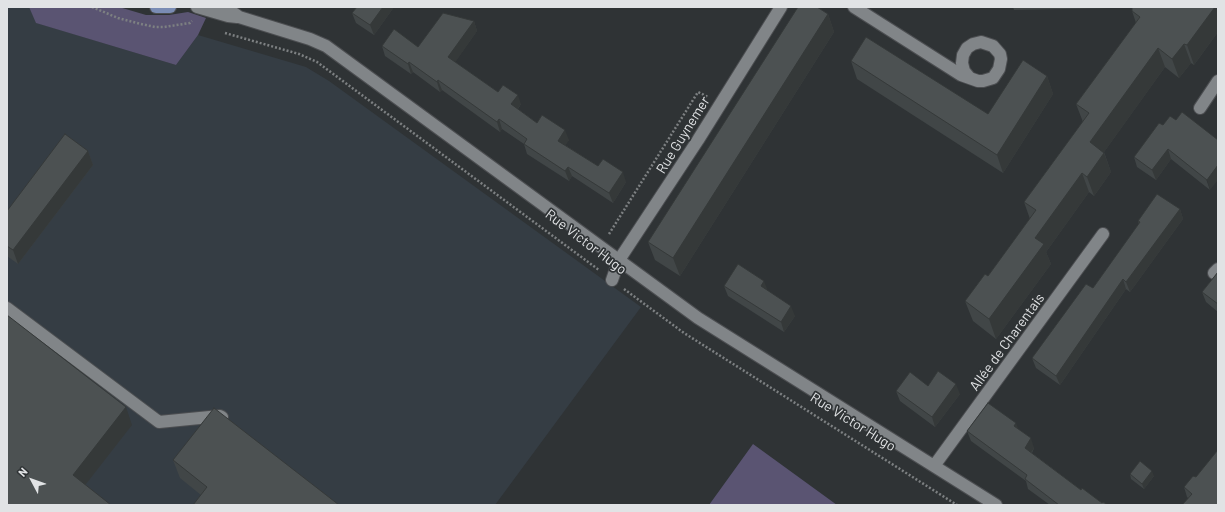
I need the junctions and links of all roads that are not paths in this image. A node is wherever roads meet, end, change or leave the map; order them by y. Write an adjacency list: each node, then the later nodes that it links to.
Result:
1 (156, 7): 2 (main road)
2 (170, 7)
3 (197, 7): 7 (street, Rue Victor Hugo)
4 (226, 7): 7 (street, Rue Victor Hugo)
5 (781, 7): 12 (street, Rue Guynemer)
6 (854, 7): 8 (street)
7 (239, 17): 12 (street, Rue Victor Hugo)
8 (969, 77)
9 (1218, 81): 10 (street)
10 (1200, 108)
11 (1103, 234): 16 (street, Allée de Charentais)
12 (620, 260): 13 (street, Rue Guynemer); 16 (street, Rue Victor Hugo)
13 (612, 280)
14 (7, 308): 15 (street)
15 (233, 426)
16 (934, 466): 17 (street, Rue Victor Hugo)
17 (996, 505)

